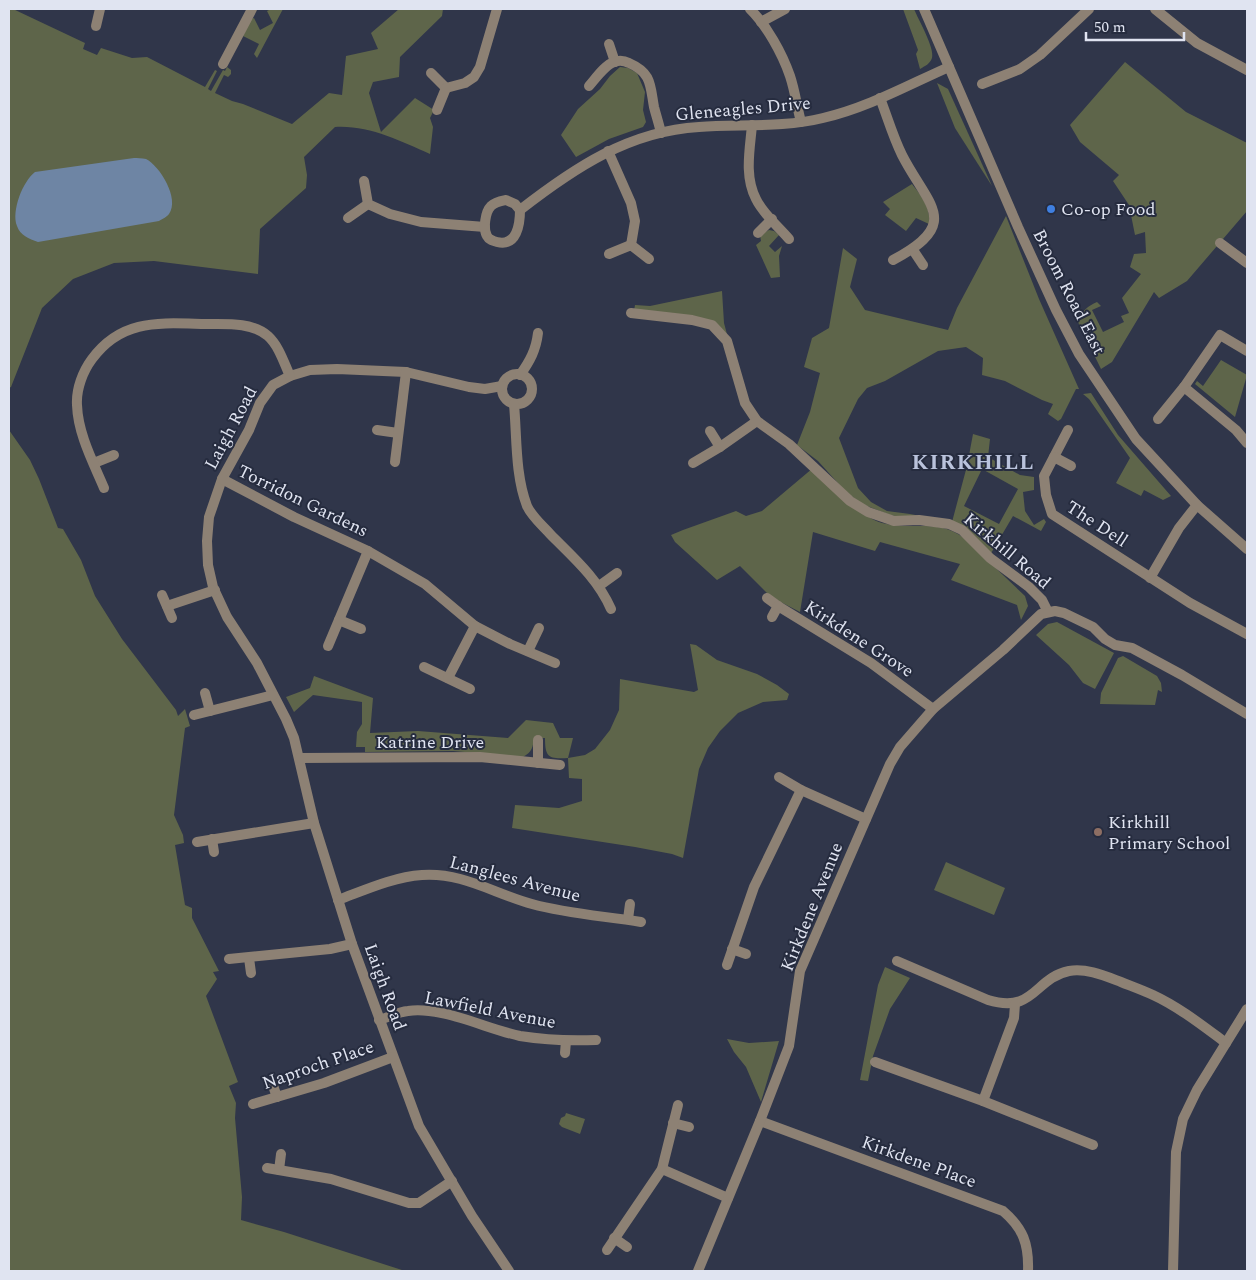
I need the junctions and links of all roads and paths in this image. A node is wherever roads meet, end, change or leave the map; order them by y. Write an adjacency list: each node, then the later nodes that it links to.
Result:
1 (100, 9): 10 (street)
2 (252, 9): 13 (street)
3 (497, 9): 19 (street)
4 (750, 9): 9 (street)
5 (785, 9): 9 (street)
6 (924, 9): 14 (street, Broom Road East)
7 (1089, 9): 17 (street)
8 (1155, 9): 15 (street)
9 (761, 22): 22 (street)
10 (96, 26)
11 (609, 44): 12 (street)
12 (615, 62): 18 (street); 24 (street)
13 (223, 64)
14 (949, 67): 20 (street, Gleneagles Drive); 67 (street, Broom Road East)
15 (1247, 70)
16 (431, 73): 19 (street)
17 (982, 84)
18 (589, 86)
19 (446, 88): 21 (street)
20 (880, 98): 22 (street, Gleneagles Drive); 36 (street)
21 (437, 110)
22 (801, 122): 23 (street, Gleneagles Drive)
23 (752, 125): 24 (street, Gleneagles Drive); 30 (street)
24 (661, 133): 25 (street, Gleneagles Drive)
25 (608, 151): 28 (street, Gleneagles Drive); 35 (street)
26 (364, 181): 27 (street)
27 (368, 204): 29 (street); 31 (street)
28 (520, 210): 31 (street); 31 (street)
29 (348, 218)
30 (772, 219): 32 (street); 33 (street)
31 (485, 227)
32 (758, 233)
33 (789, 238)
34 (1220, 243): 40 (street)
35 (631, 245): 37 (street); 38 (street)
36 (913, 250): 39 (street); 41 (street)
37 (609, 254)
38 (650, 259)
39 (893, 260)
40 (1247, 263)
41 (923, 264)
42 (630, 313): 52 (street, Kirkhill Road)
43 (538, 333): 46 (street)
44 (1247, 351): 49 (street)
45 (406, 372): 47 (street, Laigh Road); 48 (street, Laigh Road); 56 (street)
46 (520, 375): 48 (street); 50 (street)
47 (290, 376): 62 (street); 65 (street, Laigh Road)
48 (502, 386): 50 (street)
49 (1184, 387): 51 (street); 57 (street)
50 (514, 404): 72 (street)
51 (1158, 419)
52 (757, 421): 58 (street); 79 (street, Kirkhill Road)
53 (377, 430): 56 (street)
54 (1068, 430): 60 (street, The Dell)
55 (710, 431): 58 (street)
56 (398, 434): 61 (street)
57 (1247, 443)
58 (720, 447): 63 (street)
59 (114, 454): 62 (street)
60 (1054, 457): 64 (street); 71 (street, The Dell)
61 (395, 462)
62 (94, 463): 66 (street)
63 (694, 463)
64 (1071, 466)
65 (222, 479): 69 (street, Torridon Gardens); 73 (street, Laigh Road)
66 (104, 488)
67 (1197, 505): 68 (street, Broom Road East); 71 (street)
68 (1247, 549)
69 (368, 551): 82 (street, Torridon Gardens); 83 (street, Torridon Gardens)
70 (617, 573): 72 (street)
71 (1150, 578): 86 (street, The Dell)
72 (599, 586): 78 (street)
73 (215, 590): 76 (street); 94 (street, Laigh Road)
74 (162, 595): 76 (street)
75 (767, 598): 77 (street, Kirkdene Grove)
76 (167, 606): 81 (street)
77 (778, 606): 80 (street); 95 (street, Kirkdene Grove)
78 (611, 609)
79 (1048, 612): 95 (street, Kirkdene Avenue); 97 (street, Kirkhill Road)
80 (772, 617)
81 (172, 618)
82 (339, 620): 85 (street); 87 (street, Torridon Gardens)
83 (475, 626): 88 (street, Torridon Gardens); 91 (street)
84 (539, 628): 88 (street)
85 (361, 629)
86 (1247, 634)
87 (328, 646)
88 (528, 651): 89 (street, Torridon Gardens)
89 (555, 662)
90 (424, 667): 91 (street)
91 (448, 678): 92 (street)
92 (470, 689)
93 (205, 693): 96 (street)
94 (273, 696): 96 (street); 100 (street, Laigh Road)
95 (933, 709): 105 (street, Kirkdene Avenue)
96 (210, 711): 98 (street)
97 (1247, 714)
98 (194, 715)
99 (538, 740): 101 (street)
100 (300, 758): 101 (street, Katrine Drive); 106 (street, Laigh Road)
101 (538, 763): 102 (street, Katrine Drive)
102 (560, 765)
103 (779, 777): 104 (street)
104 (801, 790): 105 (street); 115 (street)
105 (866, 818): 136 (street, Kirkdene Avenue)
106 (314, 823): 107 (street); 110 (street, Laigh Road)
107 (212, 840): 108 (street); 109 (street)
108 (197, 842)
109 (214, 852)
110 (338, 900): 112 (street, Langlees Avenue); 114 (street, Laigh Road)
111 (630, 904): 112 (street)
112 (628, 920): 113 (street, Langlees Avenue)
113 (641, 922)
114 (352, 944): 117 (street); 124 (street, Laigh Road)
115 (732, 949): 116 (street); 120 (street)
116 (746, 954)
117 (249, 958): 118 (street); 121 (street)
118 (229, 960)
119 (897, 961): 122 (street)
120 (727, 965)
121 (251, 973)
122 (1015, 1004): 127 (street); 133 (street)
123 (1246, 1012): 127 (street)
124 (379, 1020): 126 (street, Lawfield Avenue); 129 (street, Laigh Road)
125 (596, 1040): 126 (street, Lawfield Avenue)
126 (566, 1041): 128 (street, Lawfield Avenue)
127 (1226, 1043): 152 (street)
128 (564, 1053)
129 (393, 1057): 132 (street, Naproch Place); 144 (street, Laigh Road)
130 (875, 1062): 133 (street)
131 (270, 1080): 132 (street)
132 (276, 1097): 134 (street, Naproch Place)
133 (983, 1101): 139 (street)
134 (253, 1104)
135 (678, 1105): 137 (street)
136 (760, 1121): 145 (street, Kirkdene Avenue); 151 (street, Kirkdene Place)
137 (673, 1123): 138 (street); 142 (street)
138 (689, 1127)
139 (1093, 1145)
140 (281, 1154): 143 (street)
141 (266, 1168): 143 (street)
142 (662, 1169): 145 (street); 146 (street)
143 (279, 1170): 144 (street)
144 (452, 1181): 149 (street, Laigh Road)
145 (728, 1198): 150 (street, Kirkdene Avenue)
146 (614, 1238): 147 (street); 148 (street)
147 (627, 1247)
148 (607, 1250)
149 (508, 1271)
150 (698, 1271)
151 (1028, 1271)
152 (1173, 1271)

